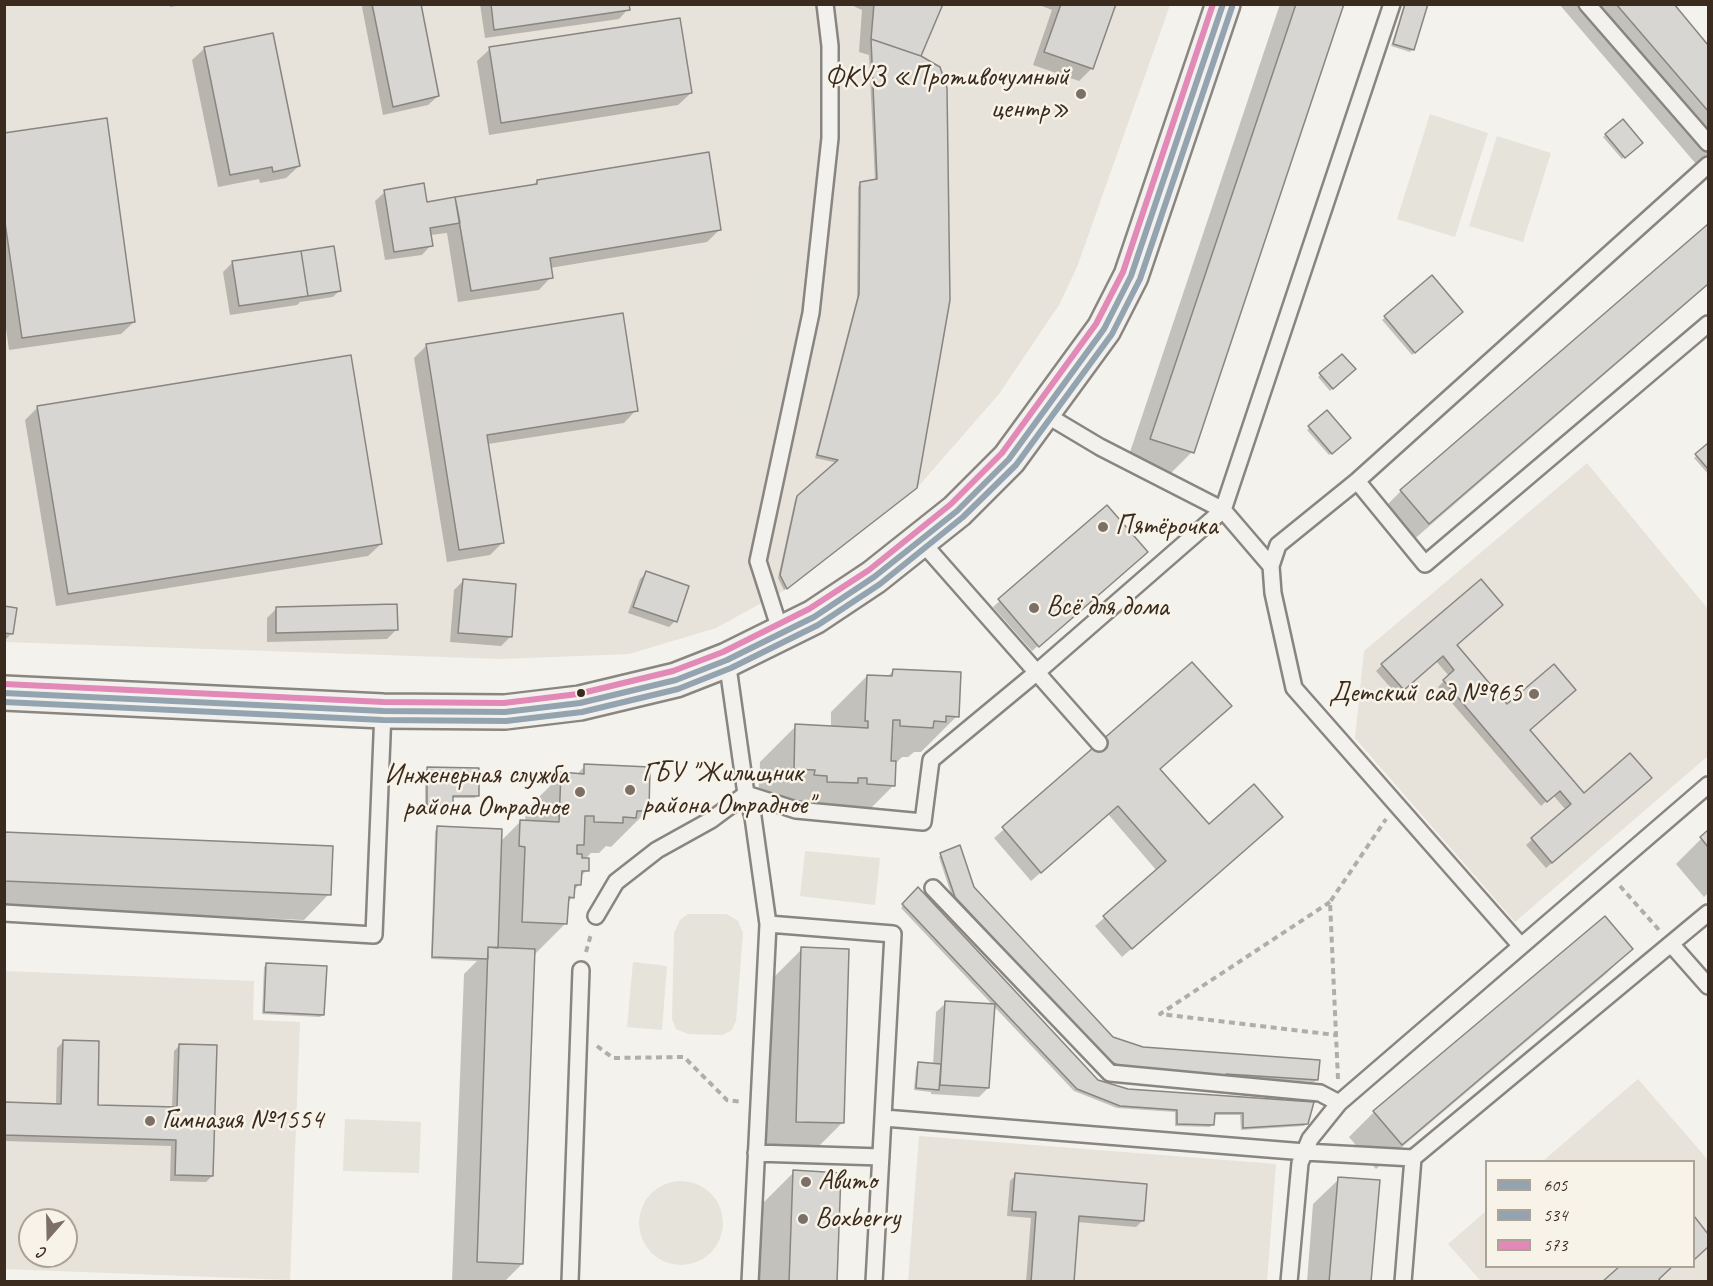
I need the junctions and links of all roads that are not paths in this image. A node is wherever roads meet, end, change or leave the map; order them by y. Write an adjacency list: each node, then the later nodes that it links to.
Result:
1 (825, 4): 13 (lane)
2 (1222, 4): 8 (street)
3 (1392, 4): 10 (lane)
4 (1587, 4): 5 (lane)
5 (1708, 143)
6 (1708, 165): 9 (lane)
7 (1708, 324): 9 (lane)
8 (1043, 413): 10 (lane); 11 (street)
9 (1356, 481): 12 (lane)
10 (1223, 510): 12 (lane); 15 (lane)
11 (920, 540): 13 (street); 15 (lane)
12 (1271, 566): 27 (lane)
13 (782, 633): 14 (street)
14 (728, 660): 17 (street); 20 (lane)
15 (1036, 673): 18 (lane); 20 (lane)
16 (4, 693): 17 (street)
17 (383, 711): 22 (lane)
18 (1099, 744)
19 (1708, 785): 27 (lane)
20 (746, 794): 24 (lane); 25 (lane)
21 (933, 888): 30 (lane)
22 (4, 913)
23 (1708, 913): 26 (lane)
24 (596, 916)
25 (768, 924): 31 (lane); 33 (lane)
26 (1671, 944): 29 (lane); 35 (lane)
27 (1521, 946): 30 (lane)
28 (581, 970): 36 (lane)
29 (1708, 986)
30 (1339, 1103): 32 (lane)
31 (884, 1118): 32 (lane); 34 (lane)
32 (1305, 1152): 35 (lane); 39 (lane)
33 (756, 1153): 34 (lane); 37 (lane)
34 (881, 1157): 38 (lane)
35 (1413, 1158): 40 (lane)
36 (570, 1281)
37 (750, 1281)
38 (874, 1281)
39 (1289, 1281)
40 (1403, 1281)

